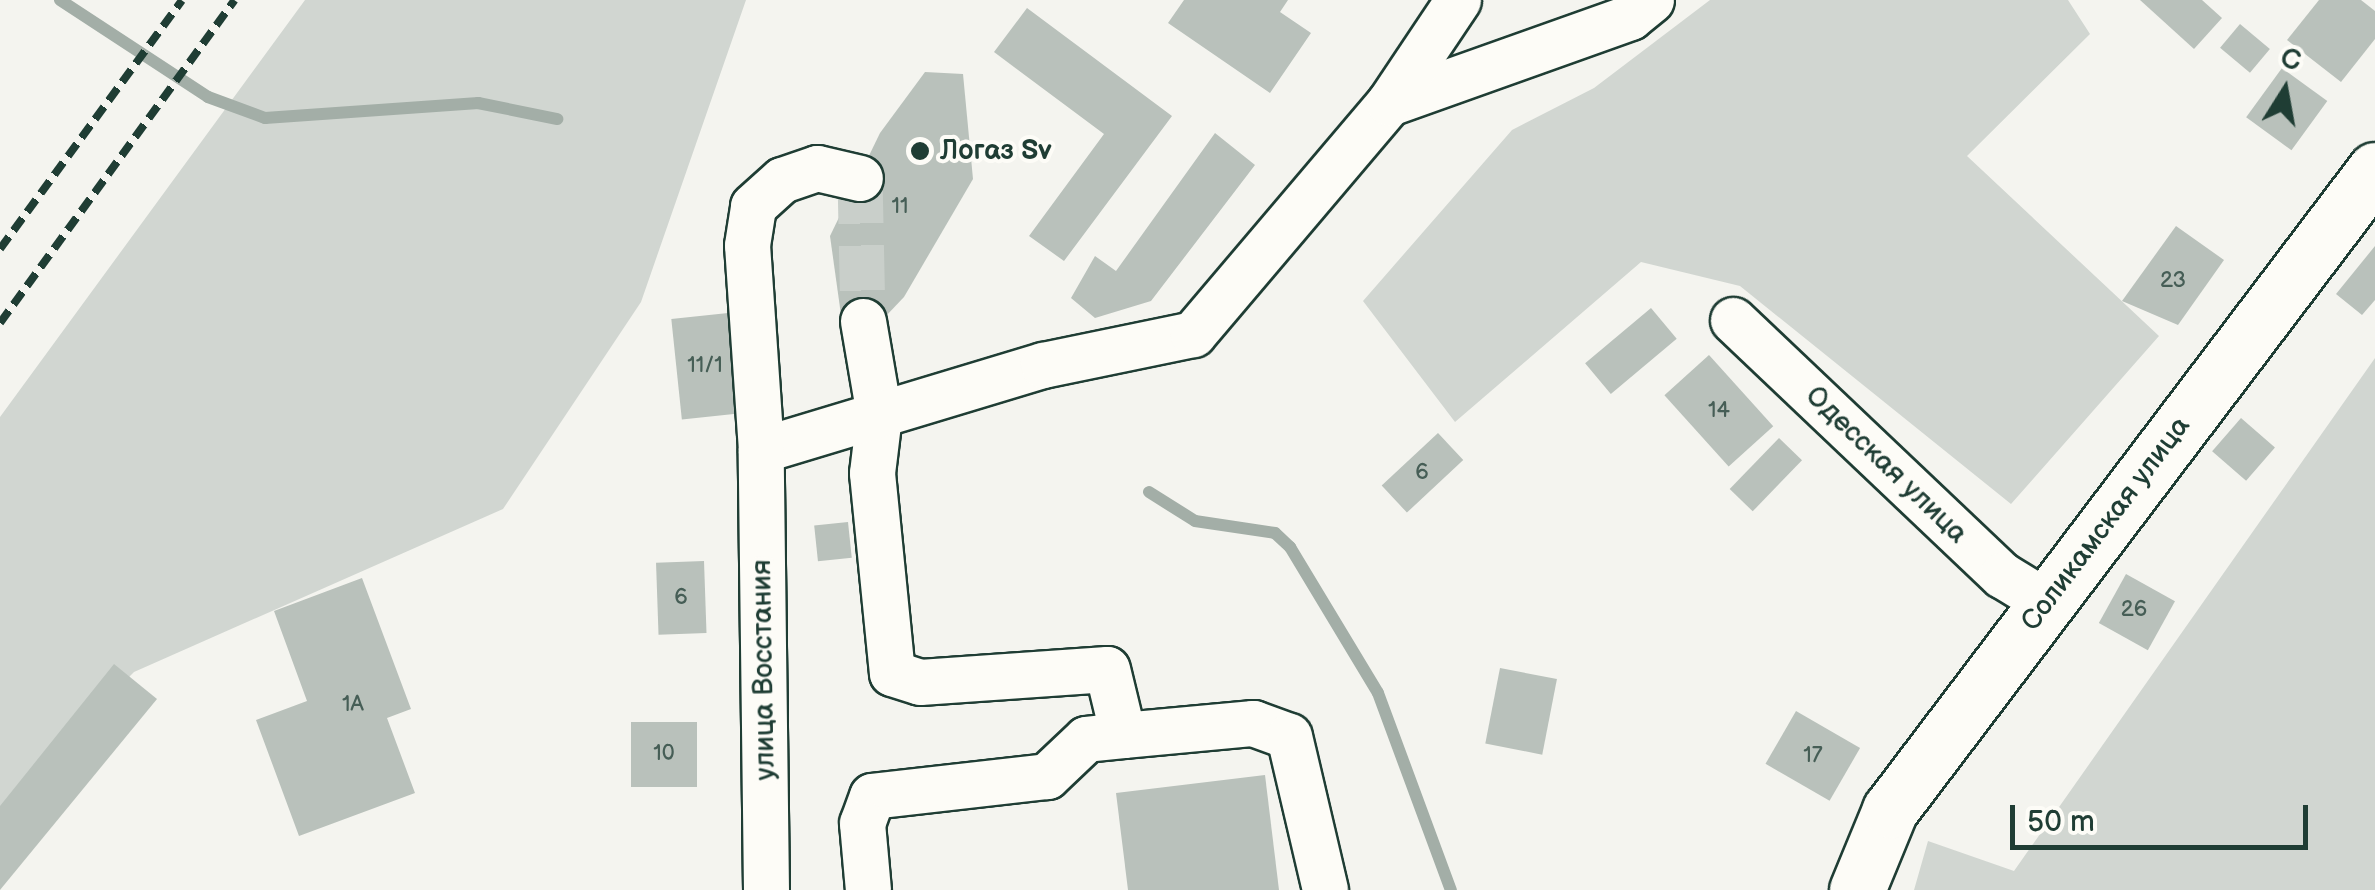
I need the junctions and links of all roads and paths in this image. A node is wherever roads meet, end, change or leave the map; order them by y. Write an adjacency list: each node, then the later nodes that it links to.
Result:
1 (1458, 0): 3 (street)
2 (1651, 0): 3 (street)
3 (1389, 103): 8 (street)
4 (2375, 170): 10 (main road, Соликамская улица)
5 (860, 178): 9 (street, улица Восстания)
6 (1733, 320): 10 (street, Одесская улица)
7 (863, 321): 8 (street)
8 (879, 415): 9 (street); 11 (street)
9 (761, 450): 12 (street, улица Восстания)
10 (2046, 602): 15 (main road, Соликамская улица)
11 (1123, 734): 13 (street); 14 (street)
12 (766, 890)
13 (868, 890)
14 (1325, 890)
15 (1857, 890)

